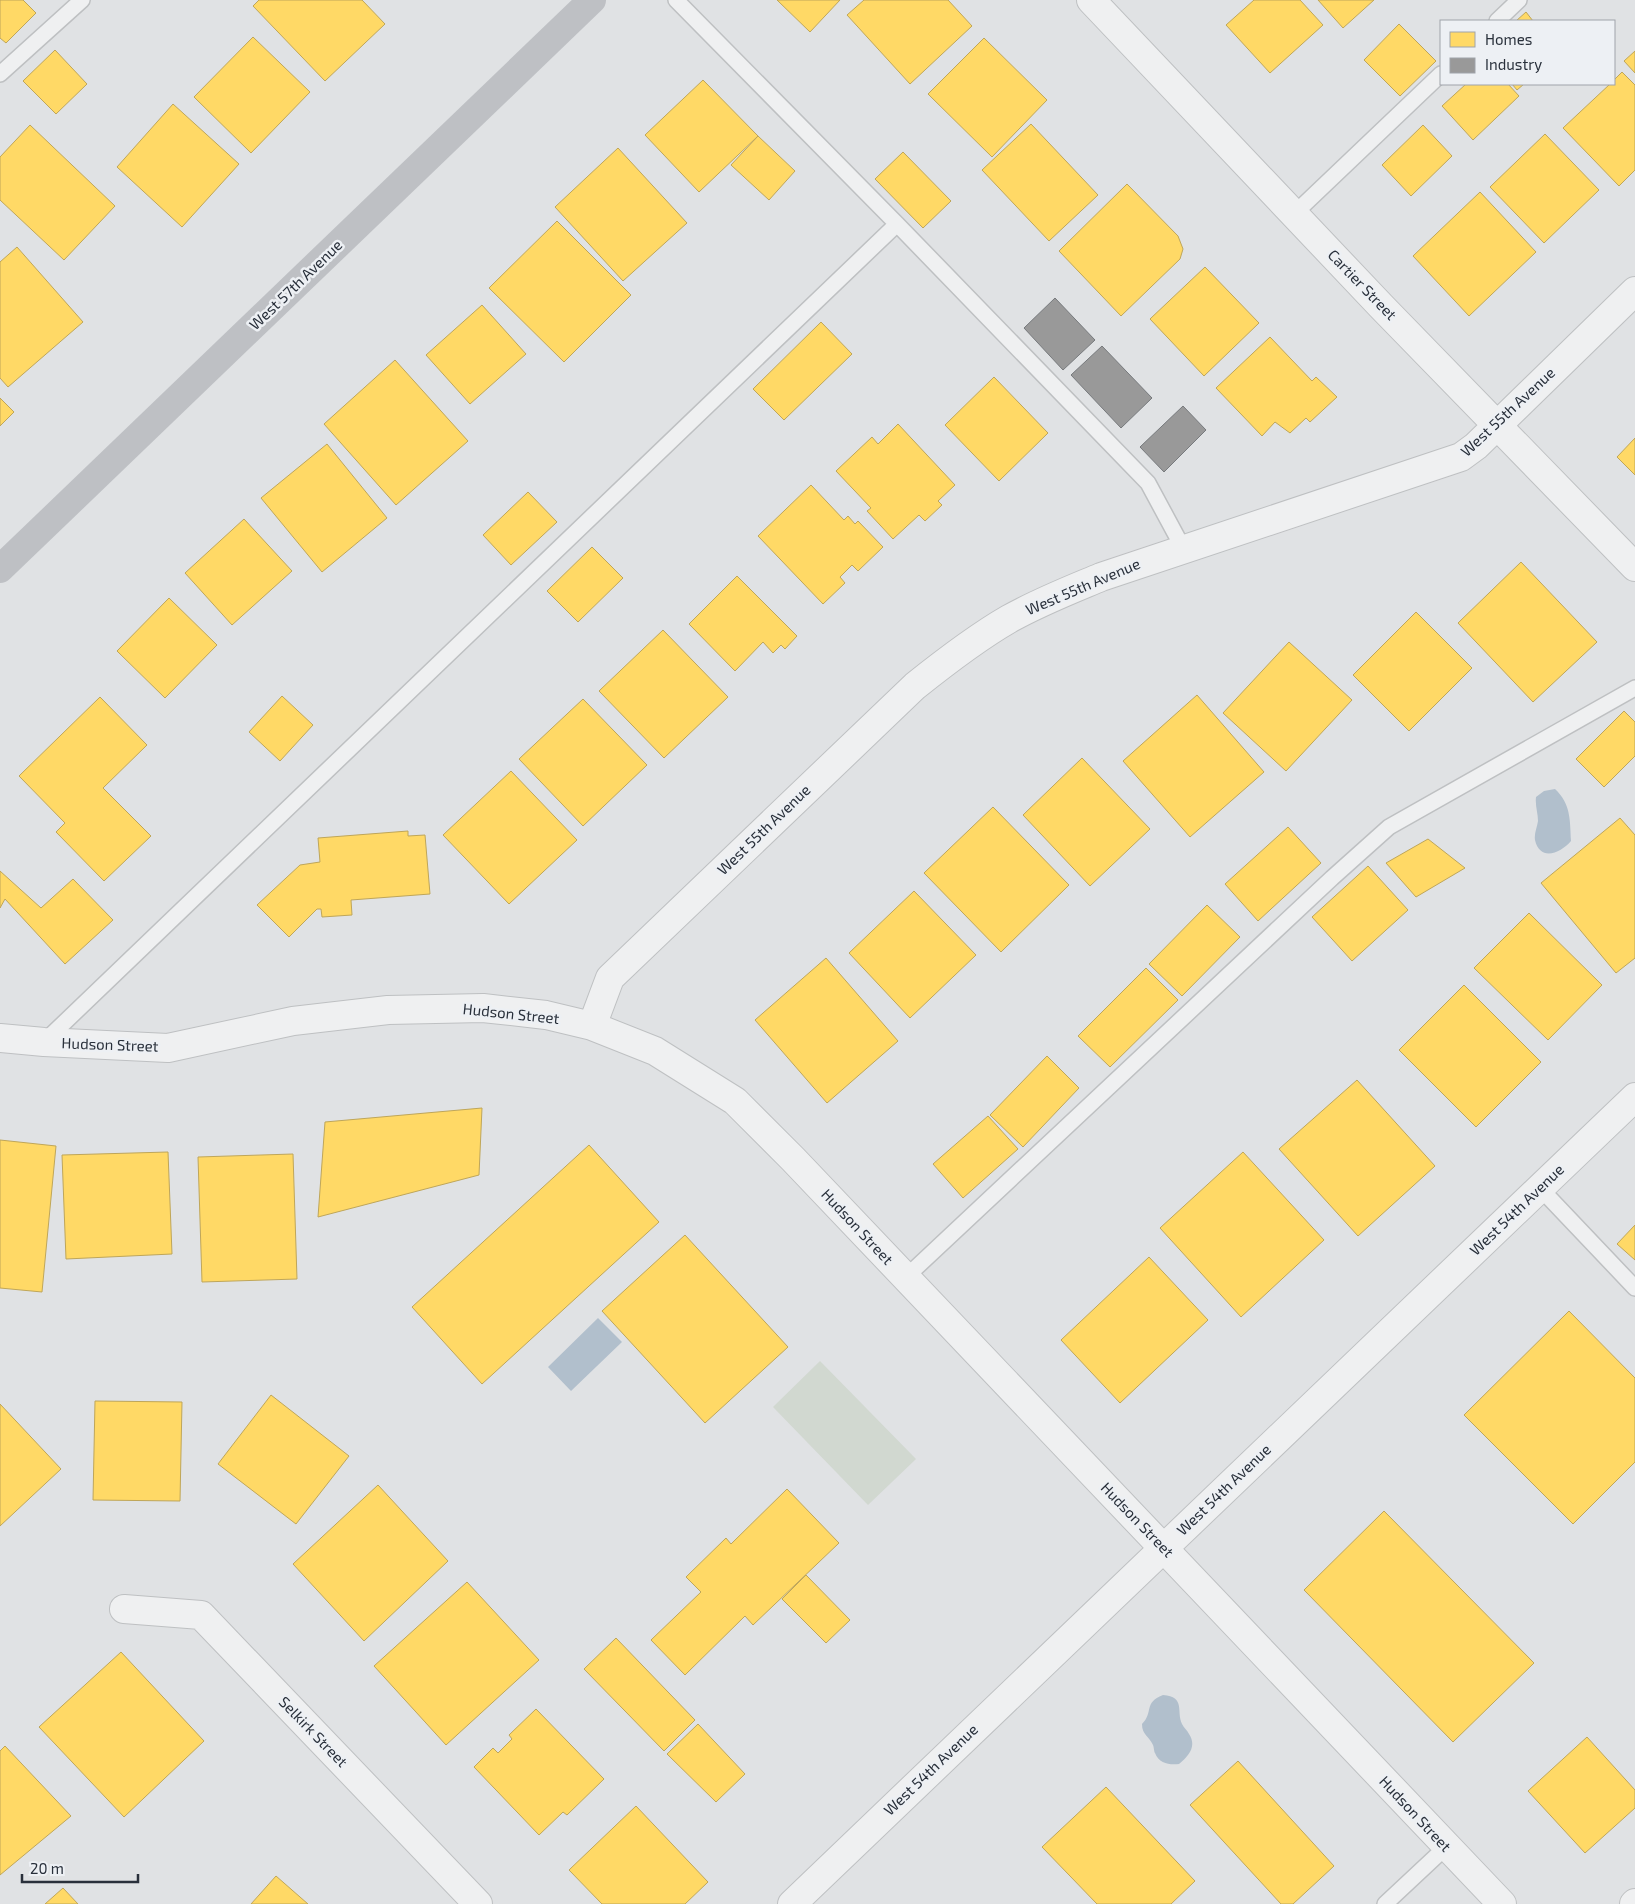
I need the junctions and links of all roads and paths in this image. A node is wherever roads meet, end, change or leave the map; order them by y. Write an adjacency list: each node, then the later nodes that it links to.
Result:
1 (82, 0): 7 (lane)
2 (592, 0): 15 (street, West 57th Avenue)
3 (676, 0): 10 (lane)
4 (1519, 0): 6 (lane)
5 (1097, 2): 9 (street, Cartier Street)
6 (1498, 20)
7 (0, 74)
8 (1440, 75): 9 (lane)
9 (1294, 214): 12 (street, Cartier Street)
10 (897, 224): 13 (lane); 19 (lane)
11 (1635, 291): 12 (street, West 55th Avenue)
12 (1497, 425): 13 (street, West 55th Avenue); 14 (street, Cartier Street)
13 (1183, 548): 17 (street, West 55th Avenue)
14 (1635, 567)
15 (0, 569)
16 (1635, 688): 22 (lane)
17 (592, 1026): 19 (street, Hudson Street); 22 (street, Hudson Street)
18 (0, 1038): 19 (street, Hudson Street)
19 (44, 1042)
20 (1635, 1097): 21 (street, West 54th Avenue)
21 (1540, 1188): 23 (lane); 24 (street, West 54th Avenue)
22 (905, 1278): 24 (street, Hudson Street)
23 (1635, 1288)
24 (1163, 1548): 26 (street, Hudson Street); 28 (street, West 54th Avenue)
25 (124, 1609): 27 (street, Selkirk Street)
26 (1446, 1847): 29 (lane); 30 (street, Hudson Street)
27 (478, 1904)
28 (792, 1904)
29 (1386, 1904)
30 (1502, 1904)

